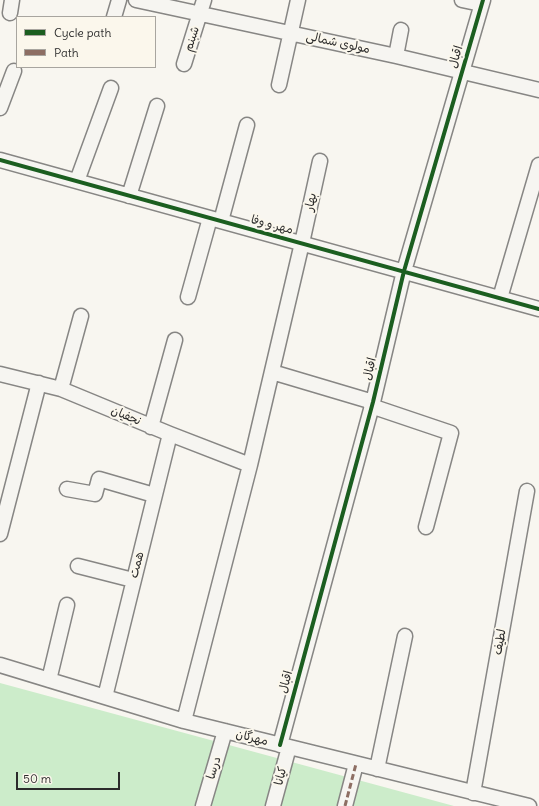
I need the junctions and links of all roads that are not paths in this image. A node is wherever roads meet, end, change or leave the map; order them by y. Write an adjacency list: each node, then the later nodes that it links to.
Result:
1 (119, 0): 8 (street)
2 (136, 0): 7 (street, مولوی شمالی)
3 (204, 0): 7 (street, شبنم)
4 (298, 0): 10 (street)
5 (462, 0): 6 (street)
6 (482, 2): 14 (street, اقبال)
7 (200, 14): 10 (street, مولوی شمالی); 12 (street, شبنم)
8 (114, 16)
9 (401, 30): 11 (street)
10 (290, 33): 11 (street, مولوی شمالی); 15 (street)
11 (396, 56): 14 (street, مولوی شمالی)
12 (184, 64)
13 (14, 71): 19 (street)
14 (462, 71): 17 (street, مولوی شمالی); 28 (street, اقبال)
15 (279, 85)
16 (111, 88): 24 (street)
17 (539, 90)
18 (157, 106): 25 (street)
19 (0, 108)
20 (247, 126): 26 (street)
21 (0, 160): 24 (street, مهر و وفا)
22 (320, 161): 27 (street, بهار)
23 (539, 165): 30 (street)
24 (77, 181): 25 (street, مهر و وفا)
25 (129, 196): 26 (street, مهر و وفا)
26 (216, 219): 27 (street, مهر و وفا); 29 (street)
27 (302, 243): 28 (street, مهر و وفا); 34 (street, بهار)
28 (404, 271): 30 (street, مهر و وفا); 38 (street, اقبال)
29 (188, 297)
30 (500, 298): 31 (street, مهر و وفا)
31 (539, 309)
32 (81, 316): 37 (street)
33 (176, 340): 39 (street)
34 (272, 372): 38 (street); 41 (street, بهار)
35 (1, 378): 36 (street, نجفیان)
36 (39, 384): 37 (street, نجفیان); 46 (street)
37 (61, 389): 39 (street, نجفیان)
38 (372, 404): 45 (street); 56 (street, اقبال)
39 (151, 427): 40 (street, نجفیان)
40 (170, 434): 41 (street, نجفیان); 44 (street, همت)
41 (250, 465): 54 (street, بهار)
42 (67, 489): 44 (street)
43 (527, 491): 59 (street, لطیف)
44 (154, 495): 48 (street, همت)
45 (426, 526)
46 (0, 534)
47 (78, 566): 48 (street)
48 (133, 580): 53 (street, همت)
49 (67, 605): 52 (street)
50 (405, 636): 58 (street)
51 (0, 665): 52 (street, مهرگان)
52 (49, 680): 53 (street, مهرگان)
53 (105, 696): 54 (street, مهرگان)
54 (184, 721): 55 (street, مهرگان)
55 (225, 731): 56 (street, مهرگان); 60 (street, درسا)
56 (284, 746): 57 (street, مهرگان); 61 (street, کیانا)
57 (356, 764): 58 (street, مهرگان); 62 (street)
58 (377, 769): 59 (street, مهرگان)
59 (473, 793): 63 (street, مهرگان)
60 (202, 806)
61 (273, 806)
62 (345, 806)
63 (529, 806)

